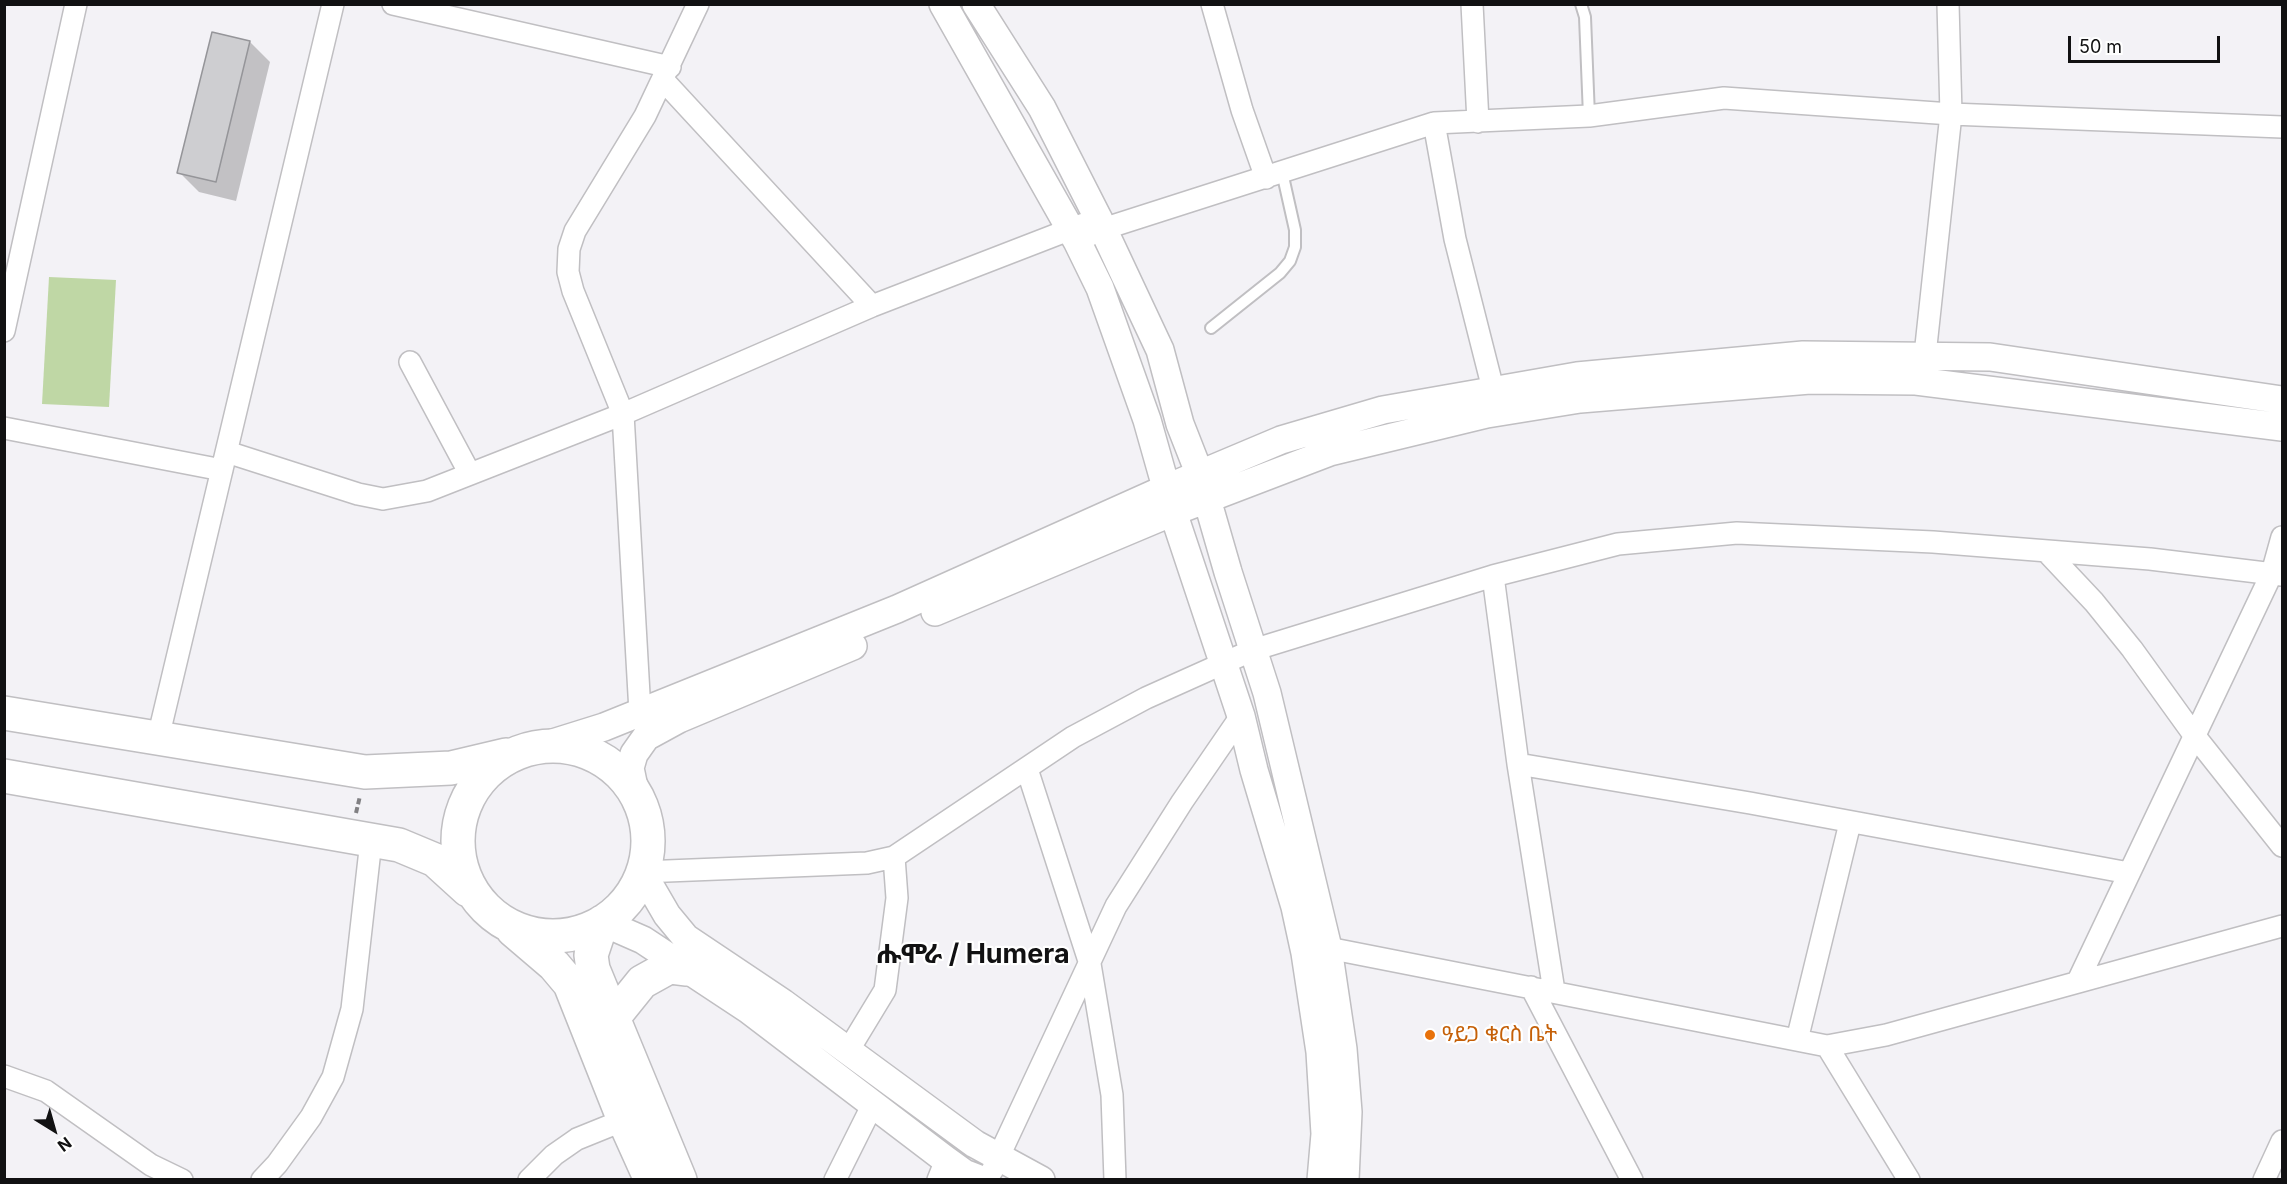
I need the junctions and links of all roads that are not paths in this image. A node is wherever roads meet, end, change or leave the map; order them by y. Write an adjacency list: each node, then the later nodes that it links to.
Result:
1 (76, 4): 22 (street)
2 (333, 4): 31 (street)
3 (393, 4): 11 (street)
4 (698, 4): 11 (street)
5 (943, 4): 19 (street)
6 (976, 4): 18 (street)
7 (1212, 4): 17 (street)
8 (1472, 4): 14 (street)
9 (1581, 4): 13 (lane)
10 (1948, 4): 12 (street)
11 (667, 74): 20 (street); 28 (street)
12 (1951, 114): 13 (street); 16 (street); 23 (street)
13 (1589, 116): 14 (street)
14 (1478, 122): 15 (street)
15 (1434, 123): 17 (street); 26 (street)
16 (2283, 127)
17 (1274, 175): 18 (street); 21 (lane)
18 (1101, 224): 19 (street); 33 (street)
19 (1074, 235): 20 (street); 34 (street)
20 (872, 306): 28 (street)
21 (1211, 328)
22 (4, 331)
23 (1925, 355): 25 (street); 27 (street)
24 (410, 362): 32 (street)
25 (1676, 379): 26 (street); 29 (street); 33 (street)
26 (1493, 389): 33 (street)
27 (2283, 400)
28 (623, 414): 32 (street); 42 (street)
29 (2283, 427)
30 (4, 428): 31 (street)
31 (224, 461): 32 (street); 46 (street)
32 (470, 474)
33 (1204, 487): 34 (street); 40 (street)
34 (1170, 500): 39 (street); 41 (street)
35 (2283, 537): 37 (street)
36 (2046, 551): 37 (street); 38 (street); 45 (street)
37 (2277, 574): 45 (street)
38 (1493, 576): 40 (street); 48 (street)
39 (900, 617): 42 (street); 51 (street)
40 (1253, 650): 41 (street); 61 (street)
41 (1225, 665): 44 (street); 49 (street)
42 (640, 712): 47 (street)
43 (4, 713): 46 (main road)
44 (1241, 716): 61 (street); 62 (street)
45 (2194, 735): 54 (street); 57 (street)
46 (158, 738): 47 (main road)
47 (534, 748): 51 (main road); 58 (main road)
48 (1518, 764): 52 (street); 66 (street)
49 (1027, 769): 55 (street); 62 (street)
50 (4, 776): 53 (main road)
51 (635, 792): 56 (main road)
52 (1850, 823): 57 (street); 68 (street)
53 (361, 839): 58 (main road); 78 (street)
54 (2283, 846)
55 (894, 857): 56 (street); 70 (street)
56 (642, 872): 59 (main road); 70 (street)
57 (2129, 873): 64 (street)
58 (492, 913): 59 (main road); 73 (main road)
59 (602, 922): 63 (street); 67 (main road)
60 (2283, 926): 64 (street)
61 (1317, 950): 65 (street); 86 (street); 87 (street)
62 (1090, 964): 75 (street); 85 (street)
63 (686, 969): 67 (main road); 72 (street)
64 (2078, 981): 69 (street)
65 (1531, 987): 66 (street); 88 (street)
66 (1554, 991): 68 (street)
67 (614, 1018): 81 (main road)
68 (1797, 1040): 69 (street)
69 (1827, 1046): 89 (street)
70 (848, 1051): 75 (street)
71 (4, 1076): 77 (street)
72 (873, 1104): 76 (street); 82 (street)
73 (624, 1120): 79 (street); 80 (main road)
74 (2283, 1141): 90 (street)
75 (994, 1168): 84 (street)
76 (942, 1170): 83 (street)
77 (182, 1179)
78 (262, 1179)
79 (529, 1179)
80 (651, 1179)
81 (680, 1179)
82 (836, 1179)
83 (982, 1179)
84 (1041, 1179)
85 (1115, 1179)
86 (1321, 1179)
87 (1345, 1179)
88 (1632, 1179)
89 (1909, 1179)
90 (2264, 1179)

